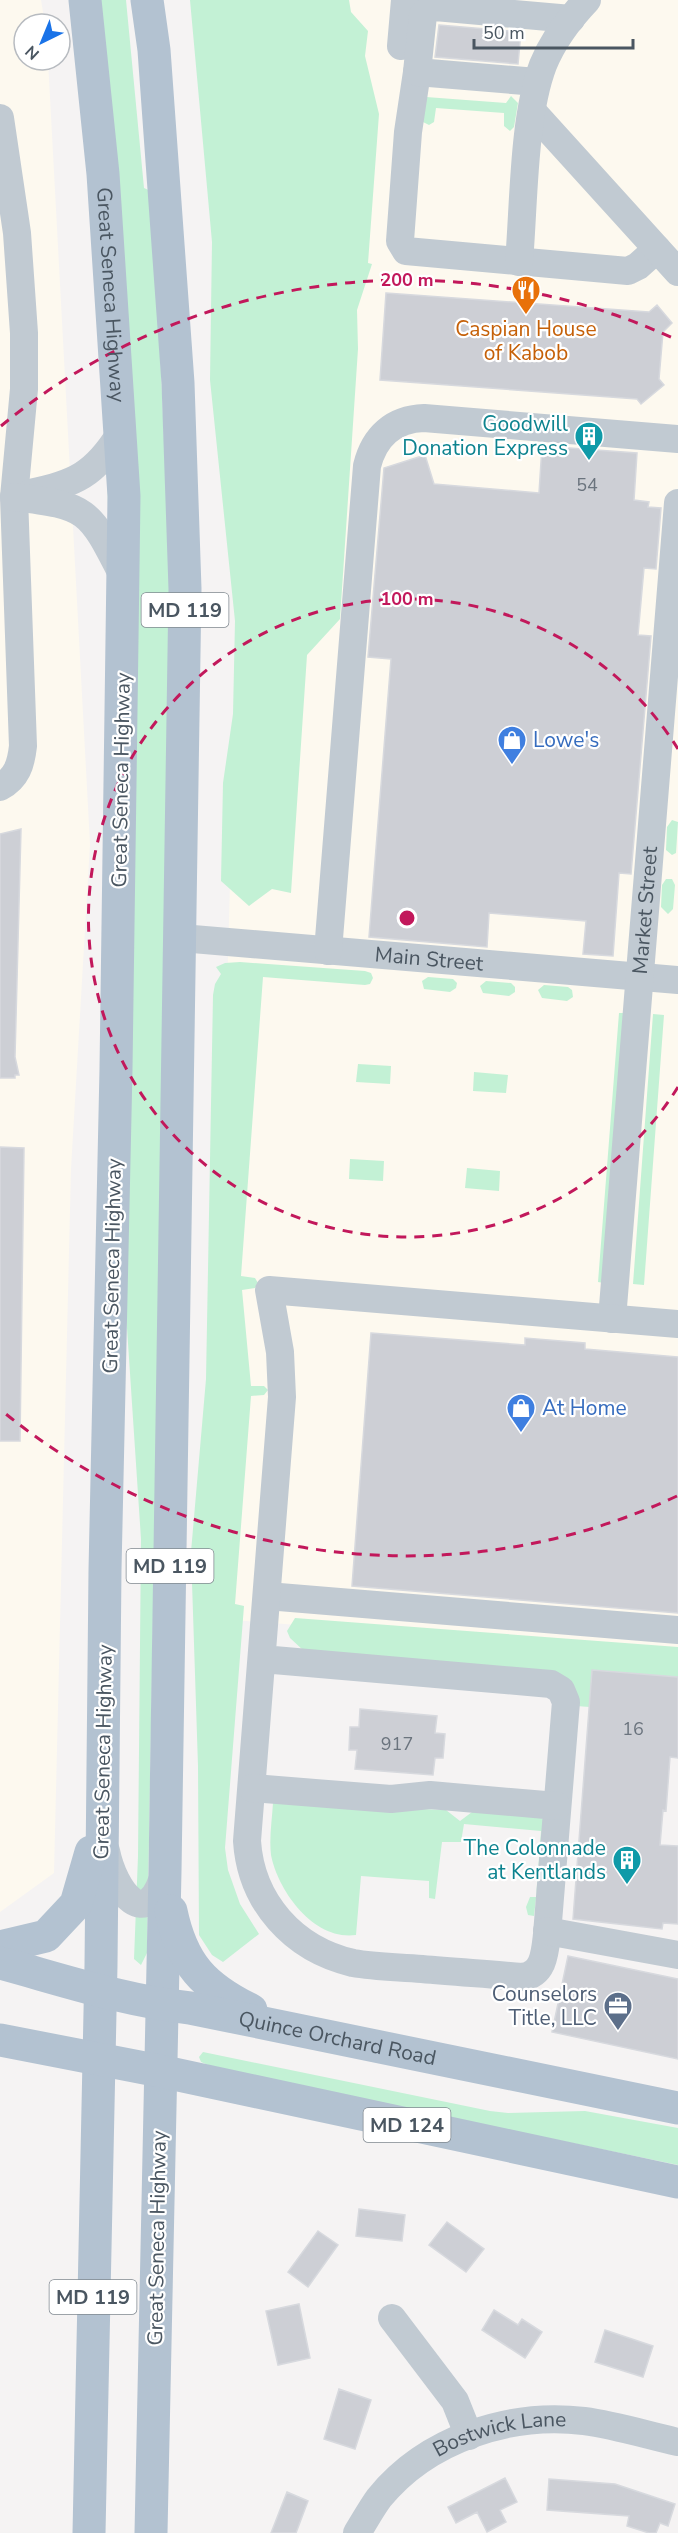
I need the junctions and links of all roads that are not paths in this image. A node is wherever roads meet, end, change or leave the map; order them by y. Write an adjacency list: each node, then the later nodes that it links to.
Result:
1 (85, 0): 12 (main road, Great Seneca Highway / MD 119)
2 (147, 0): 19 (main road, Great Seneca Highway / MD 119)
3 (405, 0): 6 (street)
4 (579, 9): 5 (street); 6 (street)
5 (537, 82): 6 (street); 7 (street)
6 (415, 84): 10 (street)
7 (532, 111): 9 (street); 10 (street)
8 (0, 118): 14 (street)
9 (657, 249): 10 (street); 11 (street)
10 (519, 262)
11 (678, 272)
12 (120, 434): 14 (street); 16 (main road, Great Seneca Highway / MD 119)
13 (678, 440): 20 (street)
14 (14, 496): 16 (street); 18 (street)
15 (678, 503): 17 (street, Market Street)
16 (123, 576): 30 (main road, Great Seneca Highway / MD 119)
17 (668, 745): 21 (street, Market Street)
18 (0, 787)
19 (182, 938): 20 (street, Main Street); 31 (main road, Great Seneca Highway / MD 119)
20 (328, 951): 21 (street, Main Street)
21 (640, 977): 22 (street, Main Street); 23 (street, Market Street)
22 (678, 980)
23 (612, 1319): 24 (street); 25 (street)
24 (678, 1324)
25 (267, 1596): 26 (street); 27 (street)
26 (678, 1630)
27 (262, 1659): 28 (street); 29 (street)
28 (252, 1788): 29 (street); 32 (street)
29 (557, 1806): 32 (street)
30 (102, 1820): 31 (street); 33 (main road); 36 (main road, Great Seneca Highway / MD 119)
31 (165, 1871): 37 (main road, Great Seneca Highway / MD 119); 38 (main road)
32 (547, 1931): 34 (street)
33 (0, 1947)
34 (678, 1955)
35 (0, 1963): 36 (main road, Quince Orchard Road)
36 (99, 1991): 37 (main road, Quince Orchard Road); 40 (main road, Great Seneca Highway / MD 119)
37 (161, 2005): 38 (main road, Quince Orchard Road); 41 (main road, Great Seneca Highway / MD 119)
38 (293, 2029): 42 (main road, Quince Orchard Road)
39 (0, 2040): 40 (main road, MD 124)
40 (98, 2060): 41 (main road, MD 124); 47 (main road, Great Seneca Highway / MD 119)
41 (160, 2072): 43 (main road, MD 124); 48 (main road, Great Seneca Highway / MD 119)
42 (678, 2108)
43 (678, 2182)
44 (392, 2318): 45 (street)
45 (469, 2436): 46 (street, Bostwick Lane); 49 (street, Bostwick Lane)
46 (678, 2442)
47 (89, 2533)
48 (150, 2533)
49 (357, 2533)

